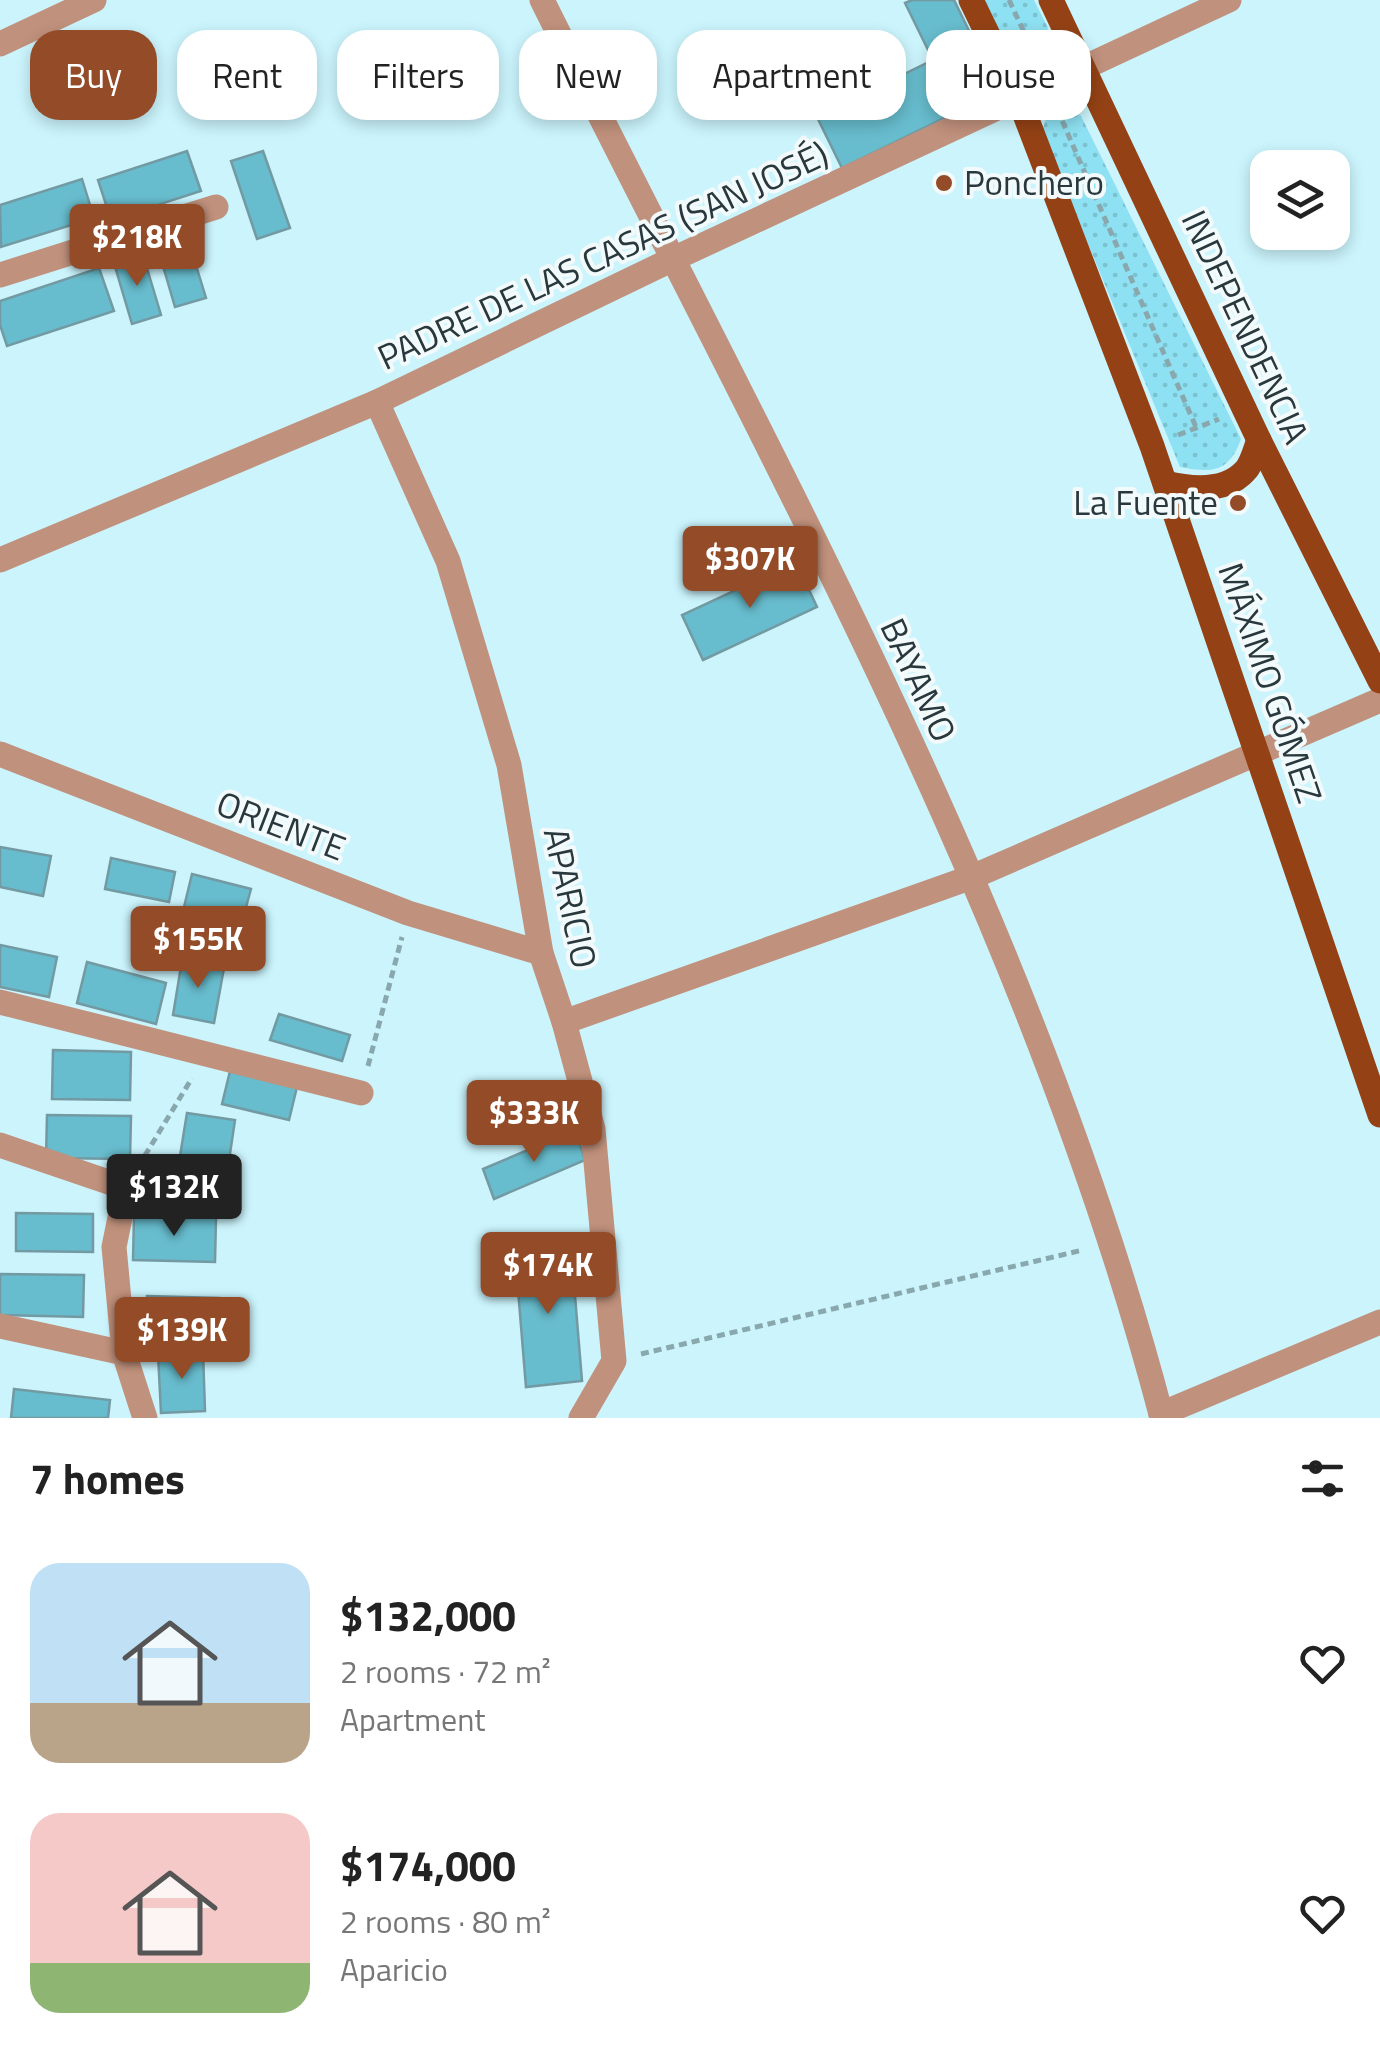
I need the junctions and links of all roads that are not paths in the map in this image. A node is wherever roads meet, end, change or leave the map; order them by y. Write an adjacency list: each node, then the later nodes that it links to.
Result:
1 (94, 0): 8 (street)
2 (542, 0): 14 (street, BAYAMO)
3 (971, 0): 6 (main road, MÁXIMO GÓMEZ)
4 (1051, 0): 7 (main road, INDEPENDENCIA)
5 (1230, 0): 9 (street, PADRE DE LAS CASAS (SAN JOSÉ))
6 (986, 30)
7 (1066, 30)
8 (0, 44)
9 (1091, 62)
10 (1091, 83): 17 (main road, INDEPENDENCIA)
11 (974, 120): 14 (street, PADRE DE LAS CASAS (SAN JOSÉ))
12 (1027, 120): 18 (main road, MÁXIMO GÓMEZ)
13 (216, 207): 15 (street)
14 (671, 260): 16 (street, PADRE DE LAS CASAS (SAN JOSÉ)); 24 (street, BAYAMO)
15 (0, 276)
16 (377, 402): 19 (street, PADRE DE LAS CASAS (SAN JOSÉ)); 25 (street, APARICIO)
17 (1258, 440): 18 (main road); 20 (main road, INDEPENDENCIA)
18 (1165, 483): 23 (main road, MÁXIMO GÓMEZ)
19 (0, 560)
20 (1380, 681)
21 (1380, 700): 23 (street)
22 (0, 754): 25 (street, ORIENTE)
23 (1258, 754): 24 (street); 29 (main road, MÁXIMO GÓMEZ)
24 (972, 877): 27 (street); 34 (street, BAYAMO)
25 (541, 953): 27 (street, APARICIO)
26 (0, 1002): 28 (street)
27 (564, 1022): 36 (street, APARICIO)
28 (361, 1094)
29 (1380, 1115)
30 (0, 1145): 33 (street)
31 (1380, 1322): 34 (street)
32 (0, 1326): 33 (street)
33 (124, 1353): 35 (street)
34 (1162, 1416)
35 (144, 1418)
36 (581, 1418)

